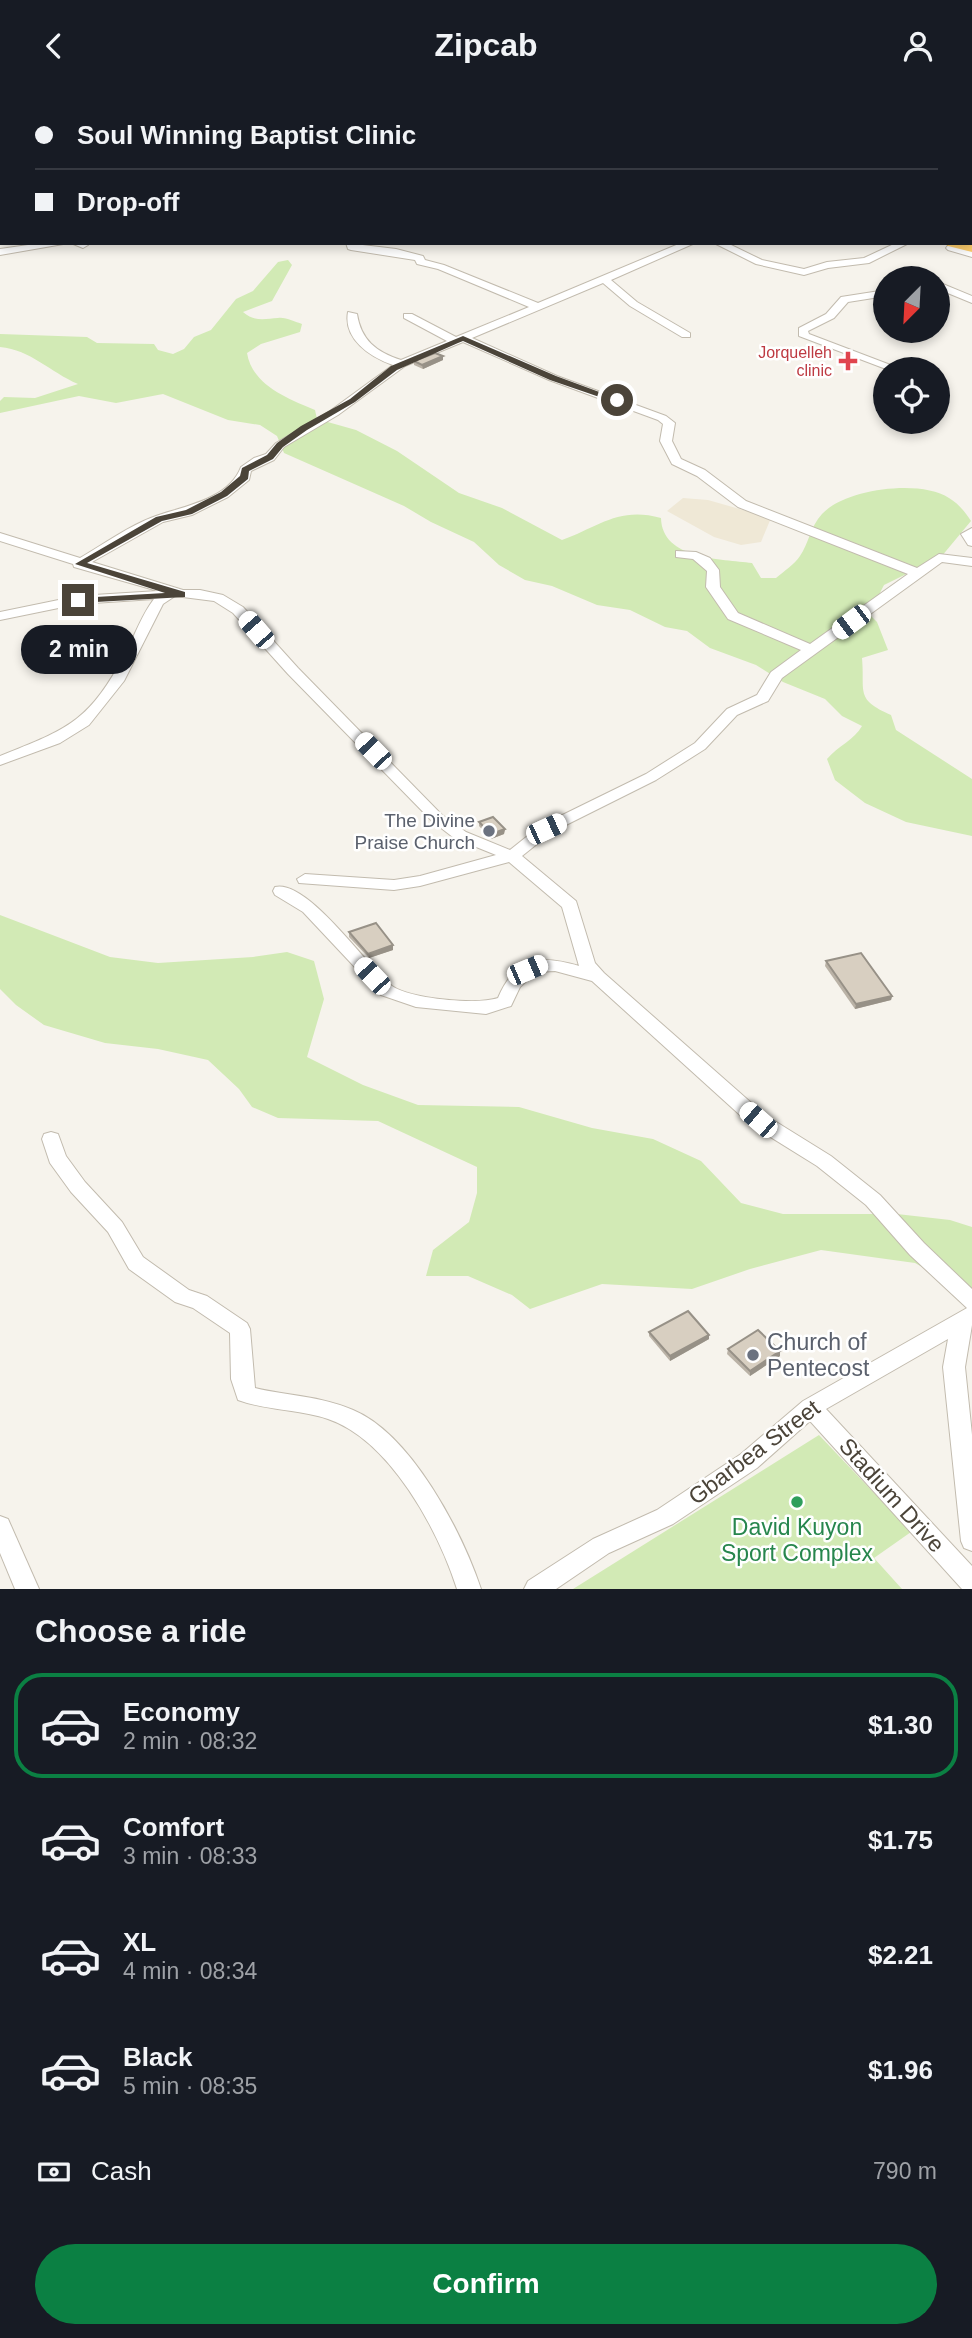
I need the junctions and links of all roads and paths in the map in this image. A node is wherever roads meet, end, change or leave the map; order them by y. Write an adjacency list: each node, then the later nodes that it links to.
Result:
1 (50, 245): 7 (street)
2 (351, 245): 13 (street)
3 (685, 245): 9 (street)
4 (723, 245): 5 (street)
5 (900, 245)
6 (953, 245): 8 (street)
7 (0, 252)
8 (972, 254)
9 (606, 280): 13 (street); 16 (street)
10 (950, 290): 12 (street)
11 (873, 295): 18 (street)
12 (972, 300)
13 (539, 307): 17 (street)
14 (352, 314): 19 (street)
15 (408, 316): 17 (street)
16 (686, 335)
17 (459, 340): 19 (street); 26 (street)
18 (873, 361)
19 (401, 363): 25 (street)
20 (972, 531): 22 (street)
21 (0, 537): 25 (street)
22 (972, 542)
23 (681, 554): 29 (street)
24 (972, 562): 26 (street)
25 (79, 564): 27 (street)
26 (918, 573): 29 (street)
27 (175, 595): 28 (street); 30 (street); 31 (street)
28 (0, 616)
29 (812, 650): 31 (street)
30 (0, 761)
31 (512, 856): 32 (street); 34 (street)
32 (305, 879)
33 (281, 891): 34 (street)
34 (598, 977): 36 (street)
35 (51, 1139): 42 (street)
36 (969, 1313): 37 (street, Gbarbea Street); 39 (street)
37 (811, 1407): 40 (street, Stadium Drive); 43 (street, Gbarbea Street)
38 (0, 1526): 41 (street)
39 (972, 1541)
40 (972, 1583)
41 (27, 1589)
42 (469, 1589)
43 (536, 1589)

